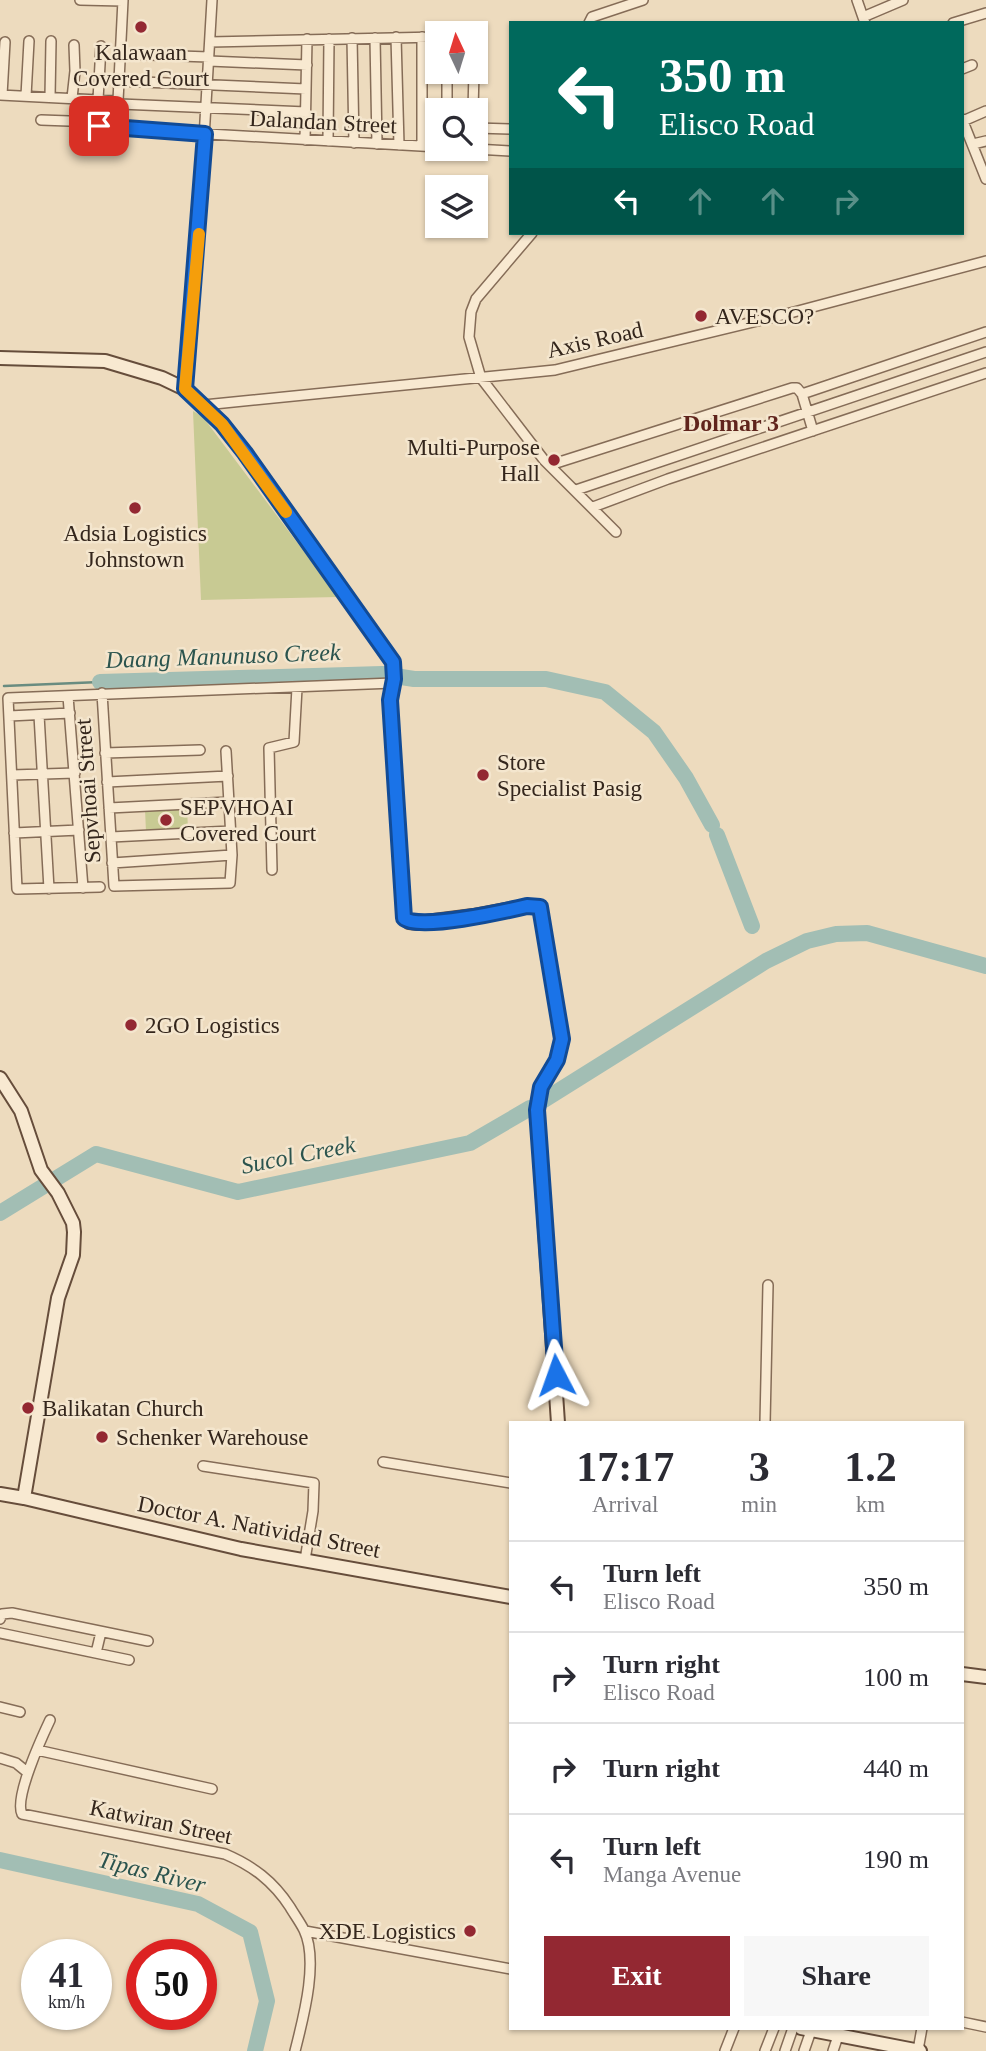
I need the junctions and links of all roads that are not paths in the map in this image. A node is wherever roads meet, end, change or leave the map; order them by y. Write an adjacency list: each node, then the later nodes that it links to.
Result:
1 (80, 0): 6 (street)
2 (212, 0): 20 (street)
3 (643, 0): 9 (street)
4 (857, 0): 8 (street)
5 (903, 0): 8 (street)
6 (123, 1): 23 (street)
7 (986, 13): 10 (street)
8 (864, 20)
9 (590, 21)
10 (960, 21)
11 (396, 37): 12 (street); 14 (street); 53 (street)
12 (422, 37): 54 (street)
13 (352, 38): 14 (street); 15 (street); 50 (street)
14 (375, 38): 51 (street)
15 (329, 39): 16 (street); 48 (street)
16 (307, 40): 20 (street); 25 (street)
17 (29, 41): 32 (street)
18 (51, 41): 33 (street)
19 (5, 42): 31 (street)
20 (210, 42): 24 (street)
21 (74, 46): 34 (street)
22 (101, 46): 35 (street)
23 (121, 54): 24 (street); 28 (street)
24 (209, 59): 25 (street); 29 (street)
25 (307, 65): 30 (street)
26 (972, 65): 27 (street)
27 (964, 68)
28 (119, 81): 29 (street); 36 (street)
29 (207, 84): 30 (street); 37 (street)
30 (306, 89): 39 (street)
31 (1, 95): 32 (street)
32 (26, 96): 33 (street)
33 (50, 97): 34 (street)
34 (72, 98): 35 (street)
35 (99, 100): 36 (street); 42 (street)
36 (118, 101): 37 (street)
37 (207, 107): 39 (street); 46 (street)
38 (986, 111): 41 (street)
39 (306, 112): 47 (street)
40 (41, 120): 42 (street, Dalandan Street)
41 (964, 120)
42 (97, 122): 46 (street, Dalandan Street)
43 (964, 122): 52 (street)
44 (488, 128): 45 (street)
45 (509, 129)
46 (205, 134): 47 (street, Dalandan Street); 66 (street)
47 (305, 140): 48 (street, Dalandan Street)
48 (328, 141): 50 (street, Dalandan Street)
49 (986, 141): 52 (street)
50 (354, 143): 51 (street, Dalandan Street)
51 (377, 144): 53 (street, Dalandan Street)
52 (973, 144): 58 (street)
53 (399, 145): 54 (street, Dalandan Street)
54 (422, 146): 55 (street, Dalandan Street)
55 (425, 146)
56 (488, 150): 57 (street)
57 (509, 151)
58 (986, 179)
59 (530, 235): 65 (street)
60 (986, 261): 65 (street, Axis Road)
61 (986, 332): 67 (street)
62 (986, 352): 69 (street)
63 (0, 358): 66 (main road)
64 (986, 373): 70 (street)
65 (481, 379): 68 (street, Axis Road); 71 (street)
66 (185, 389): 68 (main road)
67 (802, 394): 69 (street); 71 (street)
68 (204, 405): 75 (main road)
69 (806, 412): 70 (street); 72 (street)
70 (813, 431): 73 (street)
71 (550, 465): 72 (street)
72 (576, 490): 73 (street)
73 (593, 508): 74 (street)
74 (616, 532)
75 (394, 677): 76 (street); 105 (main road)
76 (297, 688): 77 (street); 99 (street)
77 (102, 693): 78 (street); 84 (street, Sepvhoai Street)
78 (68, 696): 79 (street); 81 (street)
79 (70, 713): 80 (street); 85 (street)
80 (39, 715): 81 (street); 86 (street)
81 (9, 716): 87 (street)
82 (200, 750): 84 (street)
83 (226, 751): 88 (street)
84 (105, 753): 89 (street, Sepvhoai Street)
85 (75, 773): 86 (street); 92 (street)
86 (43, 774): 87 (street); 93 (street)
87 (12, 775): 95 (street)
88 (228, 776): 89 (street); 90 (street)
89 (107, 782): 91 (street, Sepvhoai Street)
90 (229, 802): 91 (street); 94 (street)
91 (109, 808): 96 (street, Sepvhoai Street)
92 (79, 830): 93 (street); 101 (street)
93 (46, 831): 95 (street); 102 (street)
94 (231, 831): 96 (street); 97 (street)
95 (13, 833): 102 (street)
96 (111, 837): 98 (street, Sepvhoai Street)
97 (232, 855): 98 (street); 98 (street, Sepvhoai Street)
98 (112, 863)
99 (272, 870)
100 (100, 887): 101 (street)
101 (83, 888): 102 (street)
102 (49, 889)
103 (0, 1078): 111 (main road)
104 (768, 1286): 106 (street)
105 (558, 1421)
106 (765, 1421)
107 (383, 1462): 109 (street)
108 (203, 1466): 112 (street)
109 (509, 1483)
110 (0, 1494): 111 (main road, Doctor A. Natividad Street)
111 (24, 1498): 112 (main road, Doctor A. Natividad Street)
112 (305, 1560): 113 (main road, Doctor A. Natividad Street)
113 (509, 1597)
114 (0, 1619): 115 (street)
115 (101, 1632): 117 (street); 118 (street)
116 (0, 1633): 118 (street)
117 (148, 1642)
118 (96, 1653): 119 (street)
119 (129, 1660)
120 (964, 1674): 121 (main road)
121 (986, 1677)
122 (0, 1707): 123 (street)
123 (20, 1712)
124 (50, 1720): 125 (street)
125 (37, 1750): 127 (street); 128 (street)
126 (0, 1758): 127 (street)
127 (27, 1772): 129 (street, Katwiran Street)
128 (212, 1789)
129 (305, 1931): 130 (street); 141 (street, Katwiran Street)
130 (509, 1969)
131 (964, 2022): 132 (street)
132 (986, 2026)
133 (733, 2030): 142 (street)
134 (773, 2030): 143 (street)
135 (792, 2030): 144 (street)
136 (808, 2030): 145 (street)
137 (812, 2030): 139 (main road)
138 (922, 2030): 147 (street)
139 (838, 2036): 140 (main road); 146 (street)
140 (869, 2046): 147 (main road)
141 (295, 2051)
142 (725, 2051)
143 (765, 2051)
144 (785, 2051)
145 (804, 2051)
146 (833, 2051)
147 (919, 2051)

